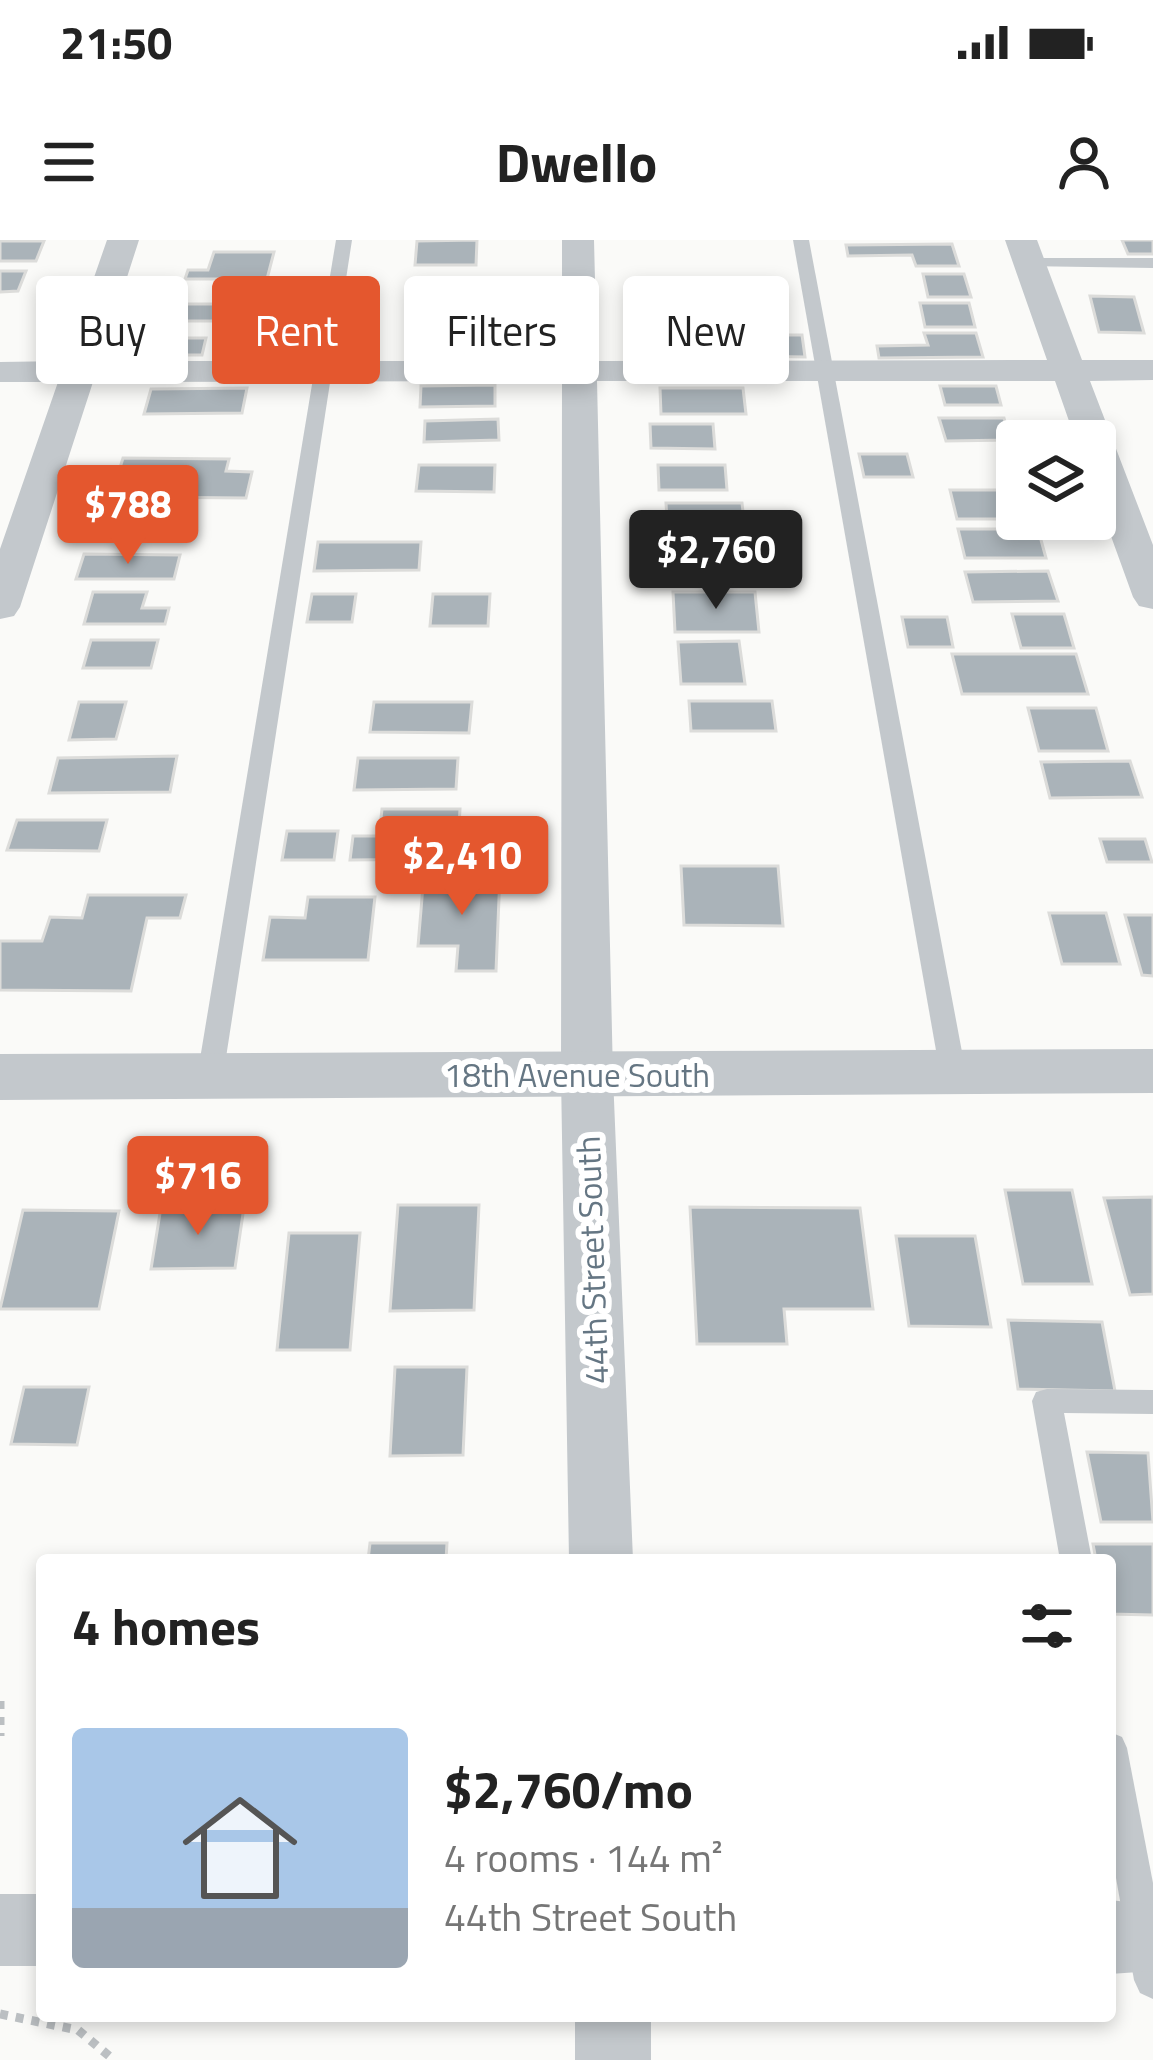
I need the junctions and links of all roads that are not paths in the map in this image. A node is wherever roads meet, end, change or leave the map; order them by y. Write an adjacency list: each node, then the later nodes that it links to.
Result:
1 (123, 240): 7 (street)
2 (344, 240): 8 (lane)
3 (578, 240): 9 (street, 44th Street South)
4 (801, 240): 11 (lane)
5 (1025, 251): 6 (lane); 12 (street)
6 (1153, 263)
7 (110, 276)
8 (338, 276)
9 (578, 276)
10 (599, 370): 11 (street)
11 (827, 370): 12 (street); 24 (lane)
12 (1068, 370): 13 (street); 19 (street)
13 (1153, 370)
14 (0, 372): 15 (street)
15 (36, 372)
16 (73, 384): 22 (street)
17 (320, 384): 27 (lane)
18 (579, 384): 25 (street, 44th Street South)
19 (1087, 420)
20 (1116, 498): 21 (street)
21 (1153, 597)
22 (0, 608)
23 (1153, 1071): 24 (street, 18th Avenue South)
24 (952, 1073): 25 (street, 18th Avenue South)
25 (586, 1076): 27 (street, 18th Avenue South); 29 (street, 44th Street South)
26 (0, 1077): 27 (street, 18th Avenue South)
27 (210, 1077)
28 (1153, 1402): 30 (lane)
29 (601, 1554)
30 (1075, 1554)
31 (1116, 1795): 34 (lane)
32 (0, 1930): 33 (street)
33 (36, 1930)
34 (1136, 1952)
35 (613, 2022): 36 (street)
36 (613, 2060)

